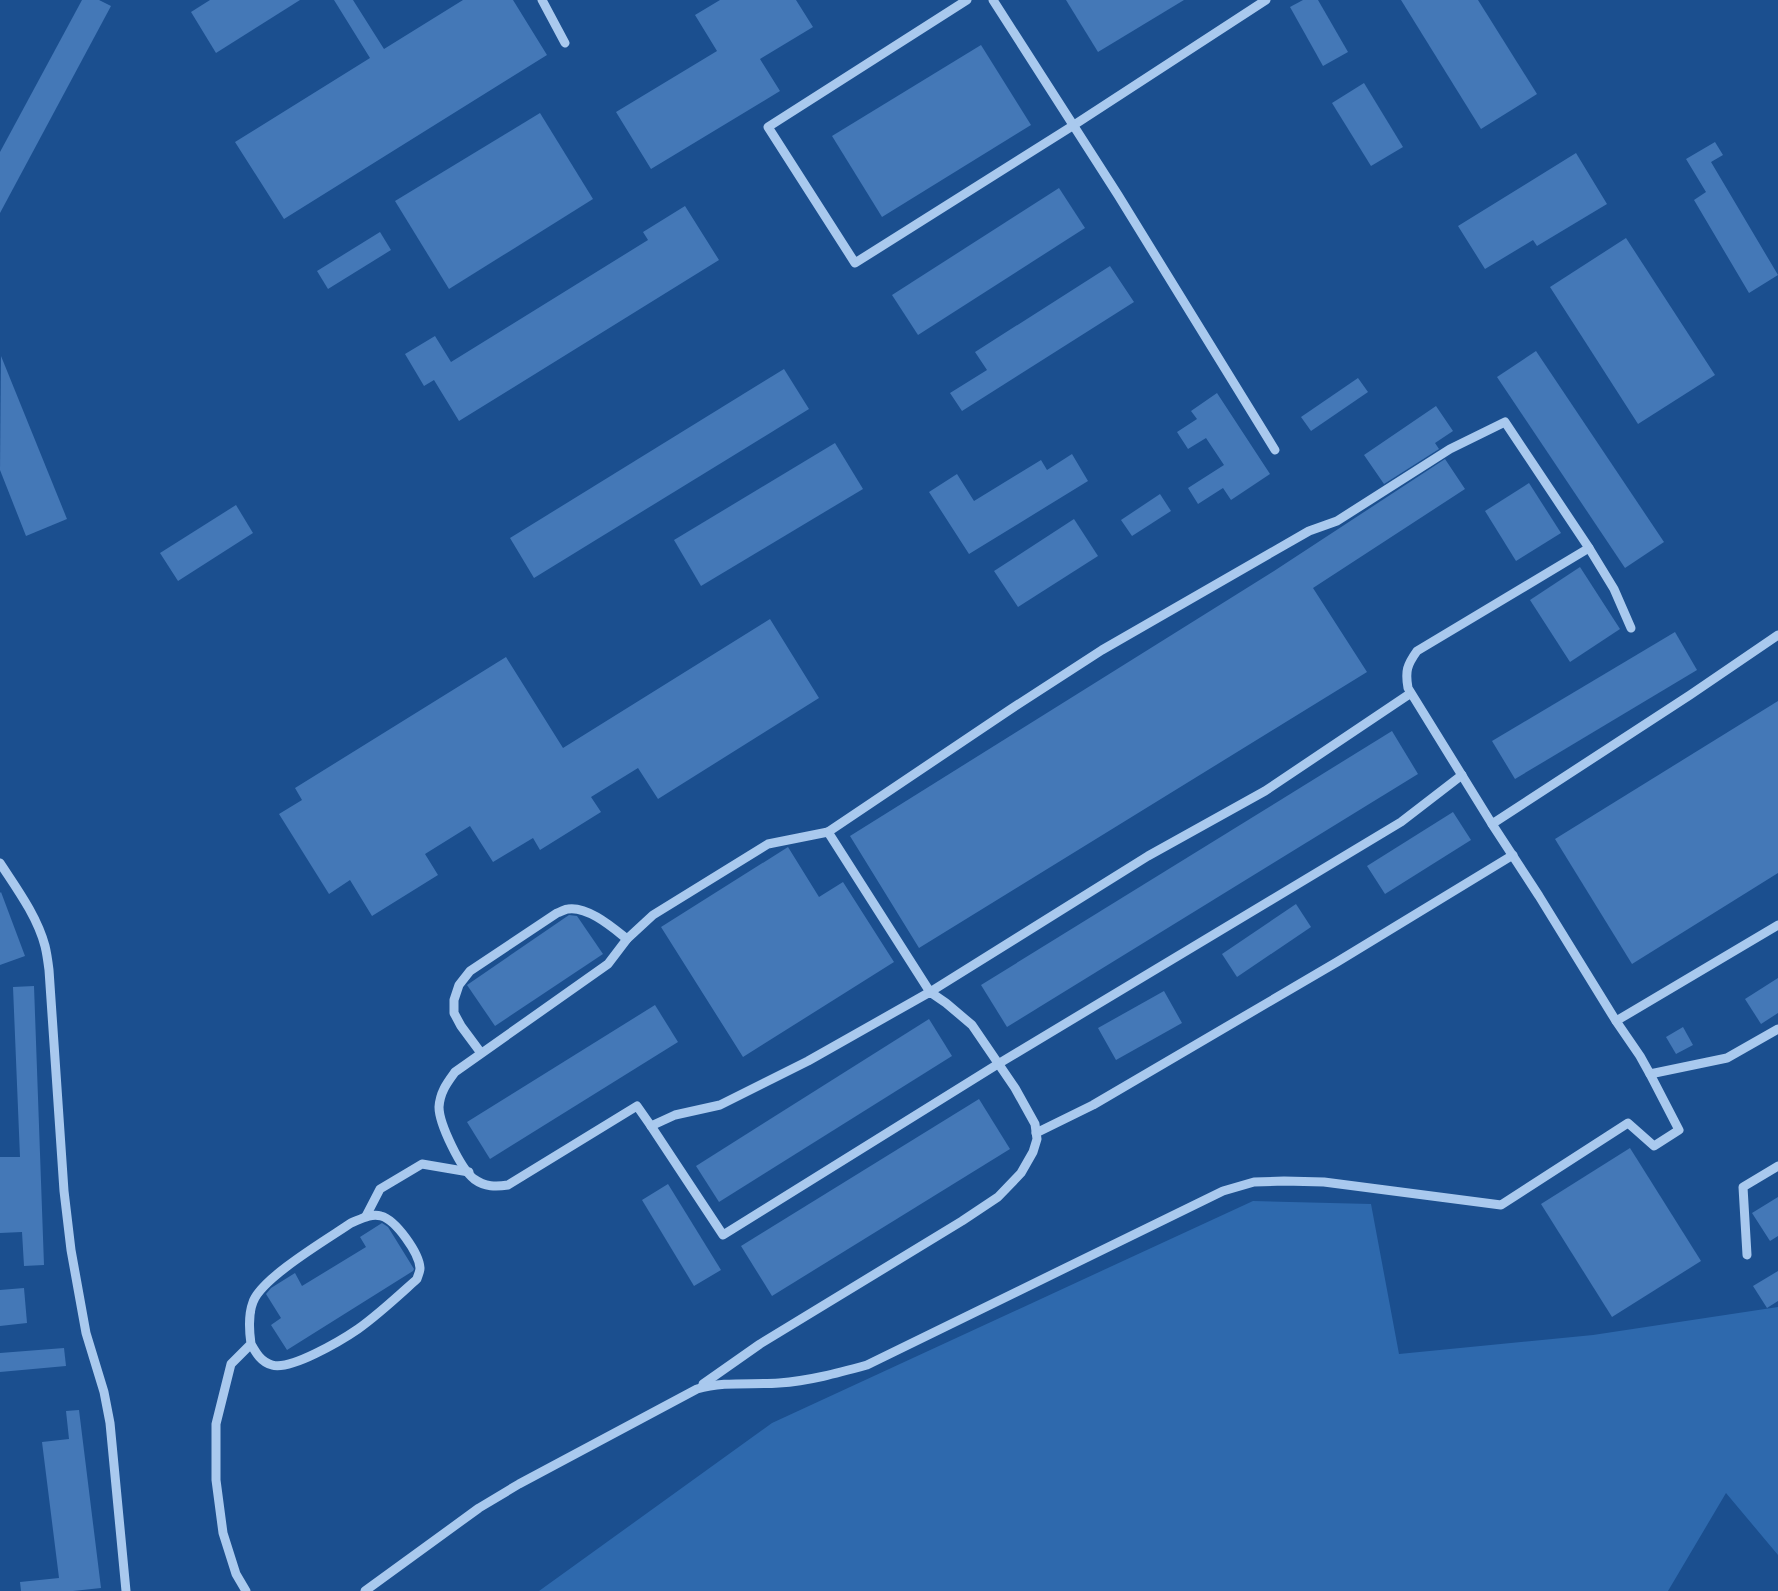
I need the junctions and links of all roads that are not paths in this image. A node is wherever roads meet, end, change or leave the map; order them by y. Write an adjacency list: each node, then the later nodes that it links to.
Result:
1 (542, 0): 5 (street)
2 (966, 0): 6 (street)
3 (992, 0): 6 (street)
4 (1266, 0): 6 (street)
5 (565, 43)
6 (1074, 125): 7 (street)
7 (1275, 450)
8 (1589, 548): 9 (street); 11 (street); 14 (street)
9 (1631, 628)
10 (1778, 635): 13 (street)
11 (1411, 693): 12 (street); 19 (street)
12 (1462, 776): 13 (street); 23 (street)
13 (1492, 824): 15 (street)
14 (828, 832): 18 (street); 19 (street)
15 (1513, 855): 20 (street); 26 (street)
16 (0, 863): 33 (street)
17 (1778, 925): 20 (street)
18 (627, 939): 22 (street); 22 (street)
19 (930, 992): 23 (street); 25 (street)
20 (1616, 1021): 24 (street)
21 (1778, 1029): 24 (street)
22 (481, 1053): 28 (street)
23 (998, 1064): 25 (street); 26 (street)
24 (1650, 1074): 32 (street)
25 (651, 1126): 28 (street)
26 (1036, 1133): 32 (street)
27 (1778, 1166): 30 (street)
28 (469, 1172): 29 (street)
29 (366, 1216): 31 (street); 31 (street)
30 (1747, 1255)
31 (251, 1344): 34 (street)
32 (697, 1389): 35 (street)
33 (126, 1591)
34 (246, 1591)
35 (365, 1591)

